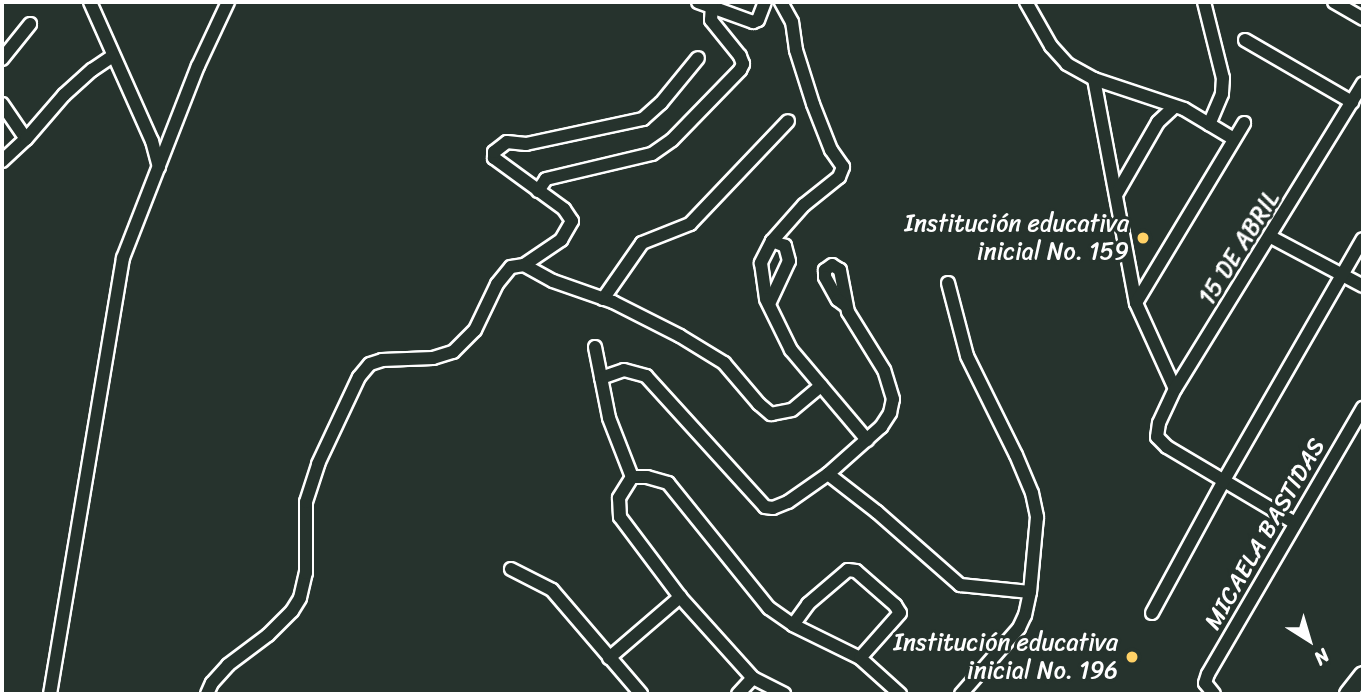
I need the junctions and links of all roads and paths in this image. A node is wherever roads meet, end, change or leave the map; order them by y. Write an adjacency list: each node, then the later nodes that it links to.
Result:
1 (90, 2): 13 (street)
2 (228, 2): 27 (street)
3 (698, 2): 9 (street)
4 (765, 2): 9 (street)
5 (781, 2): 32 (street)
6 (1027, 2): 16 (street)
7 (1205, 2): 23 (street)
8 (1334, 2): 10 (street)
9 (712, 7): 28 (street)
10 (1363, 19)
11 (30, 24): 15 (street)
12 (1245, 40): 18 (street)
13 (113, 57): 24 (street); 27 (street)
14 (698, 58): 28 (street)
15 (2, 59)
16 (1094, 79): 20 (street); 29 (street)
17 (1363, 83): 18 (street, 15 DE ABRIL)
18 (1352, 102): 30 (street, 15 DE ABRIL)
19 (2, 104): 24 (street)
20 (1174, 107): 23 (street); 29 (street)
21 (788, 121): 37 (street)
22 (1244, 123): 25 (street)
23 (1209, 124): 25 (street)
24 (26, 139): 26 (street)
25 (1234, 139): 38 (street)
26 (2, 161)
27 (159, 167): 61 (street)
28 (538, 191): 33 (street)
29 (1116, 195): 38 (street)
30 (1271, 237): 34 (street); 44 (street, 15 DE ABRIL)
31 (1363, 239): 34 (street)
32 (772, 241): 39 (street); 39 (street)
33 (524, 265): 37 (street); 62 (street)
34 (1343, 275): 36 (street); 49 (street)
35 (948, 283): 52 (street)
36 (1363, 286)
37 (603, 299): 43 (street)
38 (1136, 303): 44 (street)
39 (769, 304): 43 (street)
40 (845, 304): 46 (street)
41 (595, 347): 42 (street)
42 (601, 378): 47 (street); 48 (street)
43 (821, 386): 46 (street)
44 (1175, 389): 49 (street, 15 DE ABRIL)
45 (1363, 408): 50 (street, MICAELA BASTIDAS)
46 (867, 440): 47 (street)
47 (828, 474): 52 (street)
48 (632, 477): 53 (street); 55 (street)
49 (1223, 482): 50 (street); 54 (street)
50 (1295, 523): 68 (street, MICAELA BASTIDAS)
51 (511, 569): 56 (street)
52 (1030, 592): 67 (street)
53 (680, 597): 56 (street); 59 (street)
54 (1152, 613)
55 (793, 625): 57 (street); 57 (street)
56 (609, 658): 63 (street)
57 (860, 658): 60 (street)
58 (1363, 675): 69 (street)
59 (753, 678): 64 (street); 65 (street)
60 (886, 689): 66 (street)
61 (50, 694)
62 (207, 694)
63 (641, 694)
64 (738, 694)
65 (784, 694)
66 (900, 694)
67 (961, 694)
68 (1214, 694)
69 (1348, 694)

